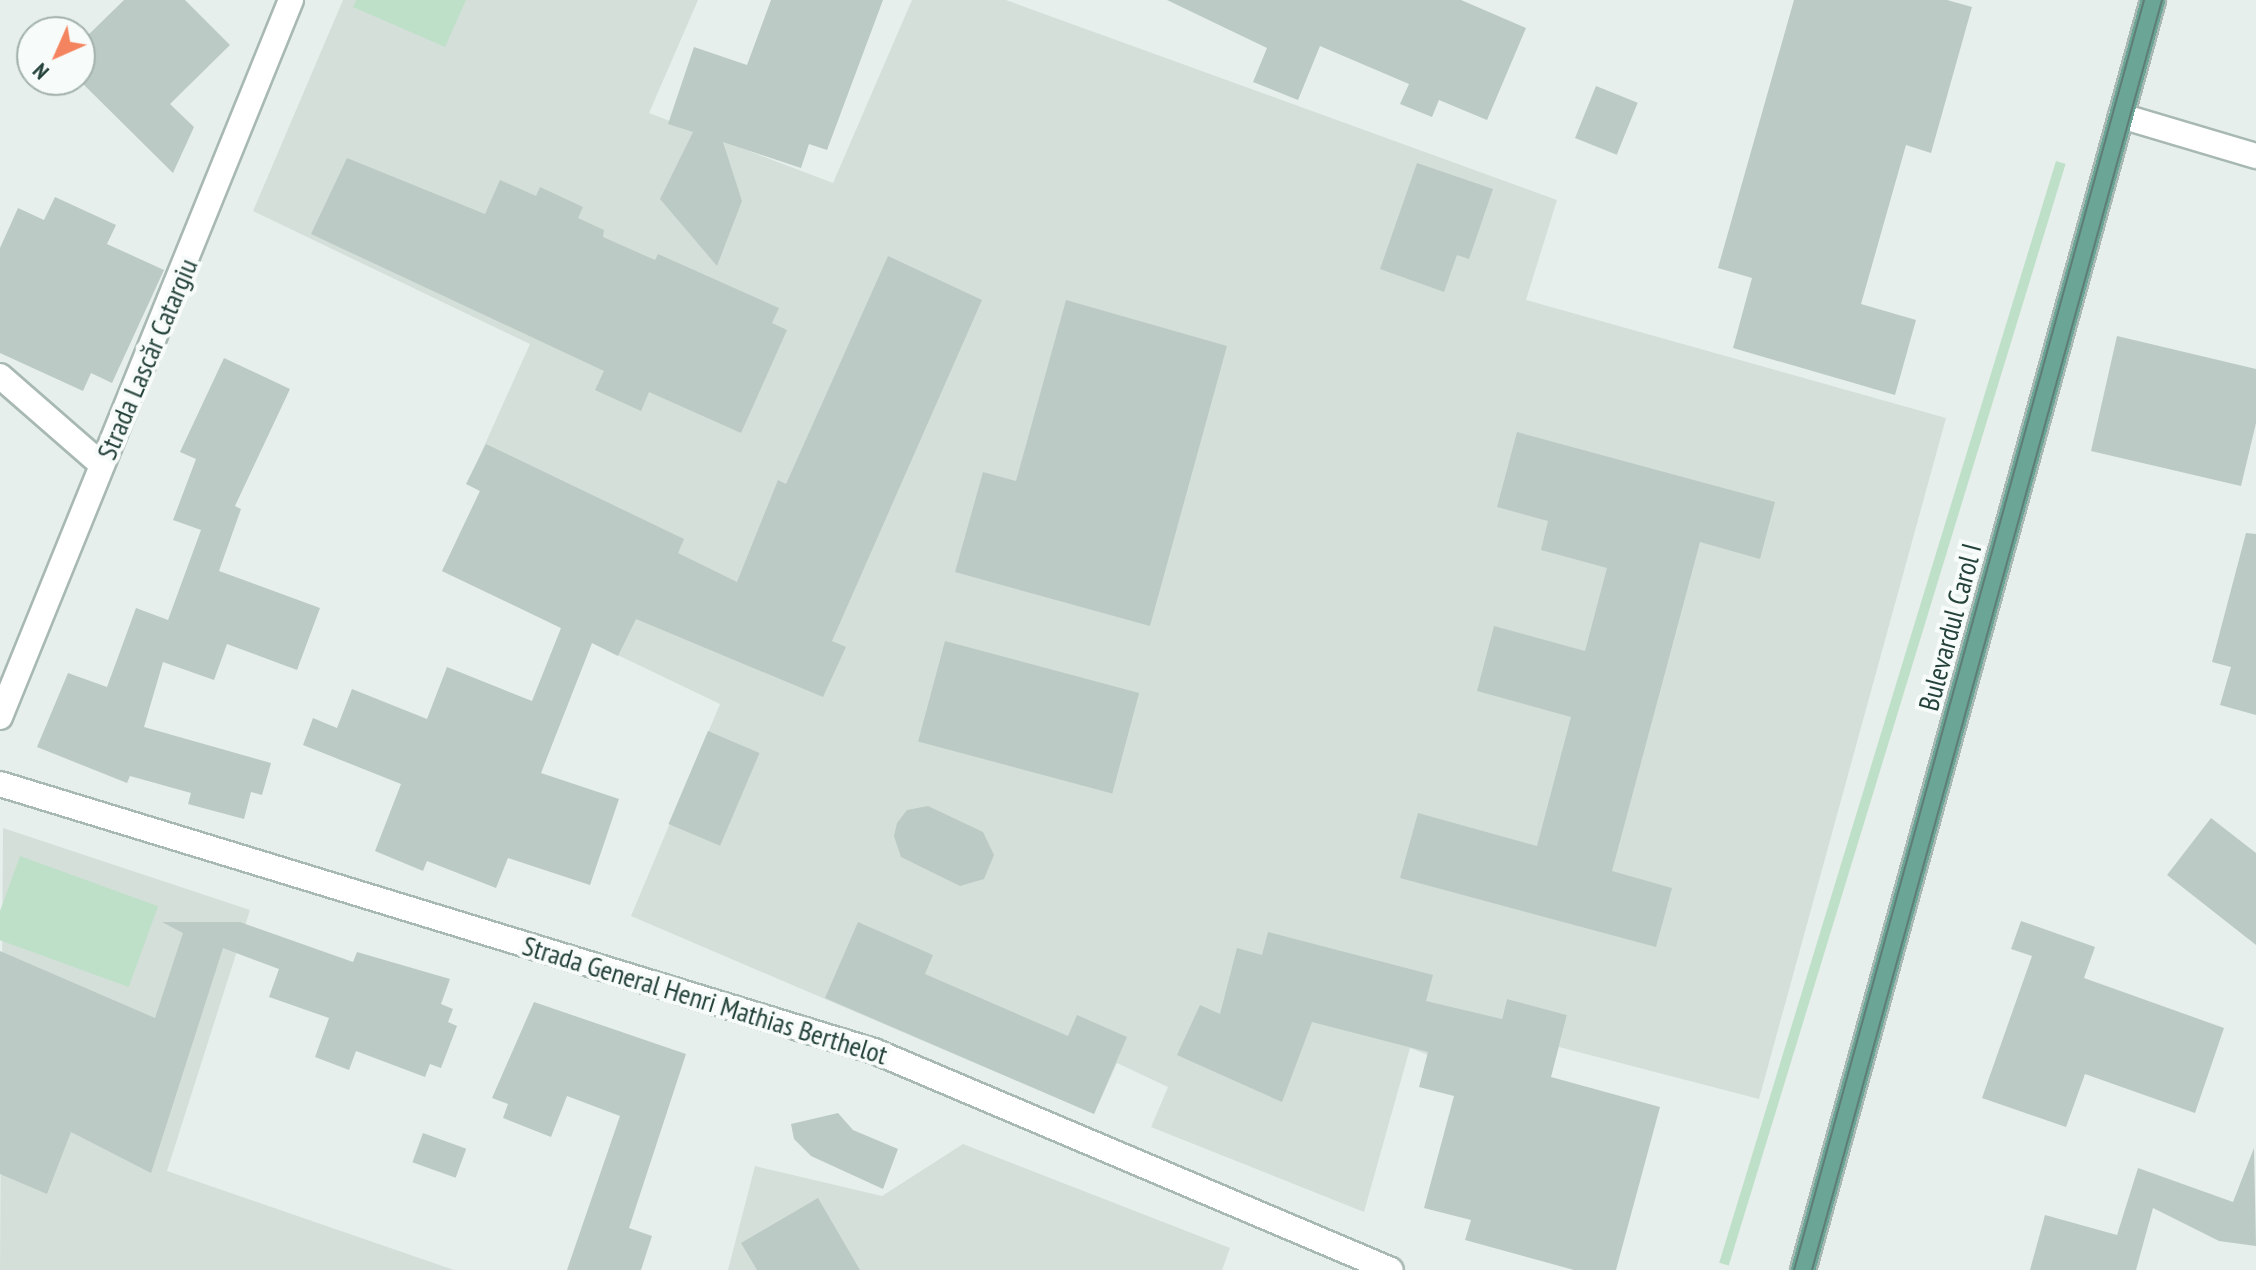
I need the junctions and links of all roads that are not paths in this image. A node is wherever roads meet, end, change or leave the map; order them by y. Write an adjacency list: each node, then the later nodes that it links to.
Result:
1 (291, 0): 6 (street, Strada Lascăr Catargiu)
2 (2153, 0): 3 (main road, Bulevardul Carol I)
3 (2121, 116): 4 (street); 10 (main road, Bulevardul Carol I)
4 (2256, 156)
5 (0, 376): 6 (street)
6 (102, 465): 7 (street, Strada Lascăr Catargiu)
7 (0, 717)
8 (0, 784): 9 (street, Strada General Henri Mathias Berthelot)
9 (1391, 1270)
10 (1803, 1270)

